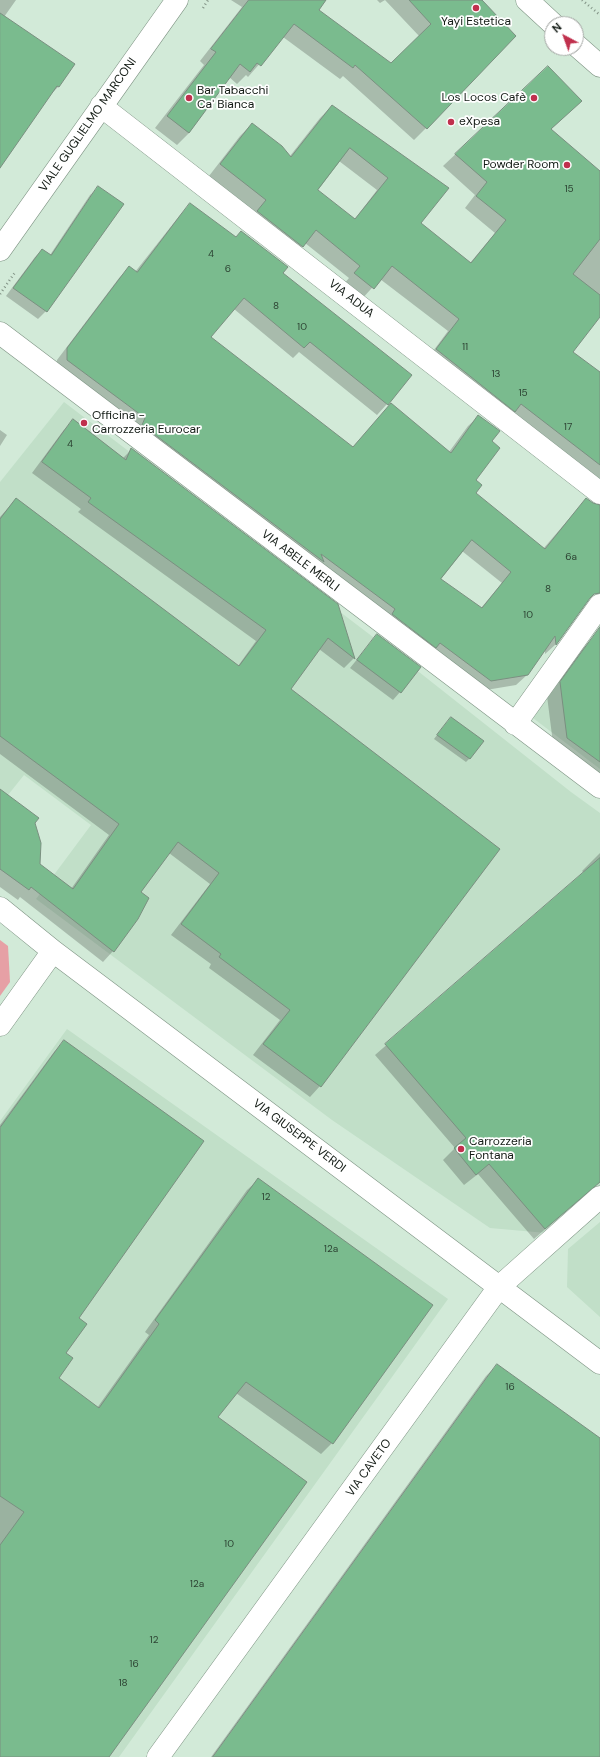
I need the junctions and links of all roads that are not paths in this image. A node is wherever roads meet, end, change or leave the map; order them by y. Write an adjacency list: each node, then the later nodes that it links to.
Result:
1 (177, 0): 6 (street, VIALE GUGLIELMO MARCONI)
2 (527, 0): 3 (street)
3 (544, 16)
4 (584, 52): 5 (street)
5 (600, 66)
6 (101, 106): 7 (street, VIALE GUGLIELMO MARCONI); 9 (street, VIA ADUA)
7 (0, 250)
8 (0, 334): 11 (street, VIA ABELE MERLI)
9 (600, 493)
10 (600, 605): 11 (street)
11 (515, 724): 12 (street, VIA ABELE MERLI)
12 (600, 787)
13 (0, 908): 14 (street, VIA GIUSEPPE VERDI)
14 (53, 951): 15 (street); 17 (street, VIA GIUSEPPE VERDI)
15 (0, 1025)
16 (600, 1197): 17 (street, VIA CAVETO)
17 (499, 1287): 18 (street, VIA GIUSEPPE VERDI); 19 (street, VIA CAVETO)
18 (600, 1363)
19 (158, 1757)

